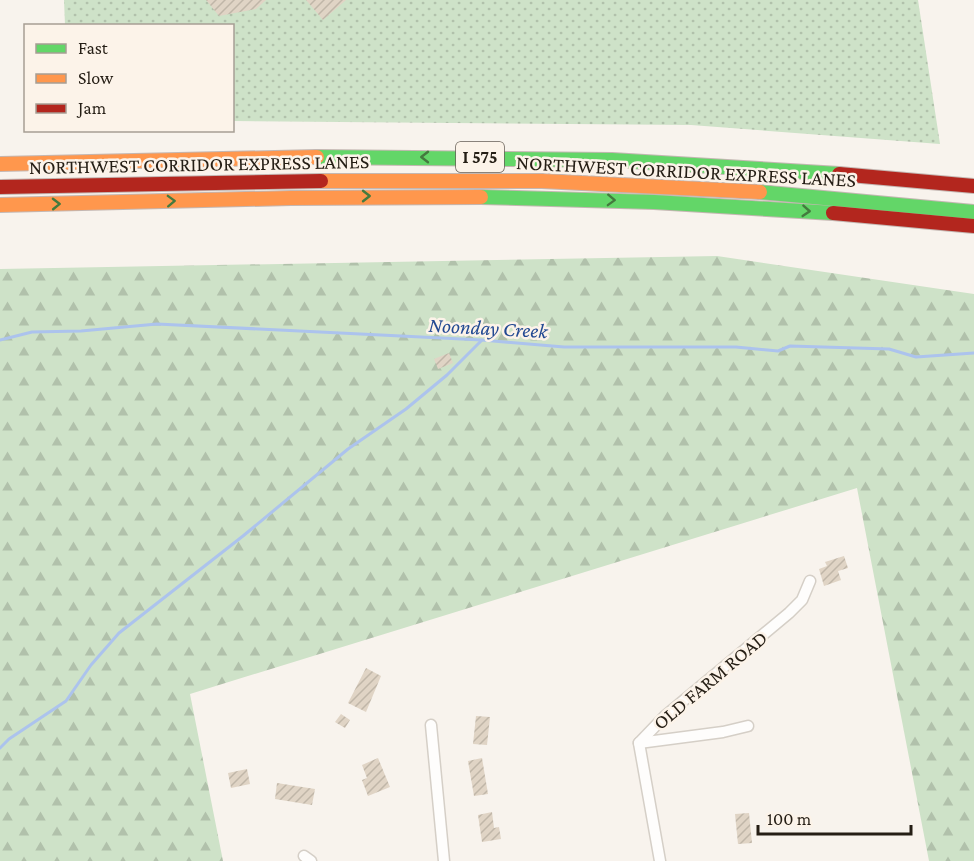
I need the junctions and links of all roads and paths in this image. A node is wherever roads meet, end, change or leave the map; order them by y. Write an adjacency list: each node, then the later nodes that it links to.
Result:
1 (0, 164): 2 (highway, I 575, one-way to 1)
2 (974, 184)
3 (0, 188): 5 (highway, NORTHWEST CORRIDOR EXPRESS LANES)
4 (0, 205): 6 (highway, I 575, one-way to 6)
5 (974, 212)
6 (974, 226)
7 (810, 581): 10 (street, OLD FARM ROAD)
8 (431, 725): 11 (street)
9 (748, 726): 10 (street)
10 (639, 743): 12 (street, OLD FARM ROAD)
11 (444, 861)
12 (660, 861)

